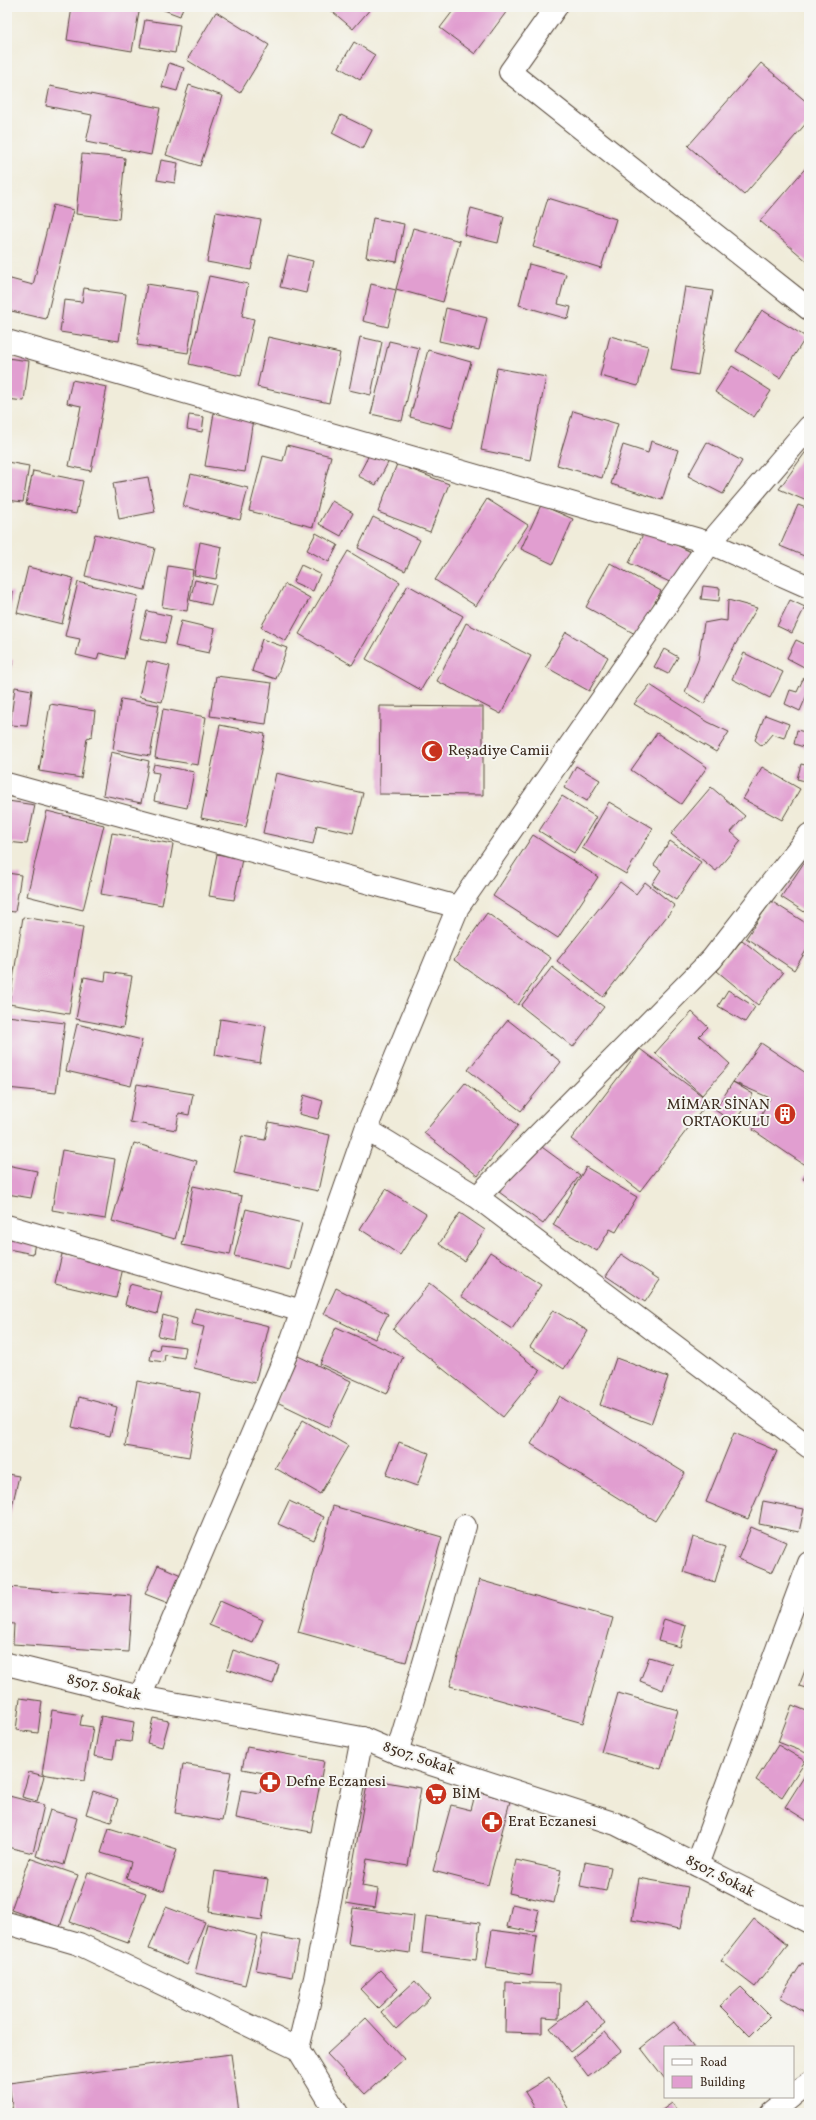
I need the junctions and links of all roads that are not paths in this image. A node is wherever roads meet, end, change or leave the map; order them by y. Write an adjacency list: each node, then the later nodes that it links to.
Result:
1 (556, 7): 2 (street)
2 (809, 309)
3 (7, 341): 5 (street)
4 (809, 427): 5 (street)
5 (710, 543): 6 (street); 9 (street)
6 (809, 587)
7 (7, 784): 9 (street)
8 (809, 835): 11 (street)
9 (458, 907): 10 (street)
10 (366, 1129): 11 (street); 13 (street)
11 (477, 1198): 14 (street)
12 (7, 1226): 13 (street)
13 (302, 1312): 18 (street)
14 (809, 1447)
15 (465, 1526): 20 (street)
16 (809, 1563): 21 (street)
17 (7, 1664): 18 (street, 8507. Sokak)
18 (140, 1697): 19 (street, 8507. Sokak)
19 (362, 1738): 20 (street, 8507. Sokak); 24 (street)
20 (397, 1753): 21 (street, 8507. Sokak)
21 (697, 1865): 22 (street, 8507. Sokak)
22 (809, 1922)
23 (7, 1923): 24 (street)
24 (298, 2049): 28 (street)
25 (809, 2083): 26 (street)
26 (794, 2094)
27 (790, 2098): 29 (street)
28 (337, 2113)
29 (771, 2113)

